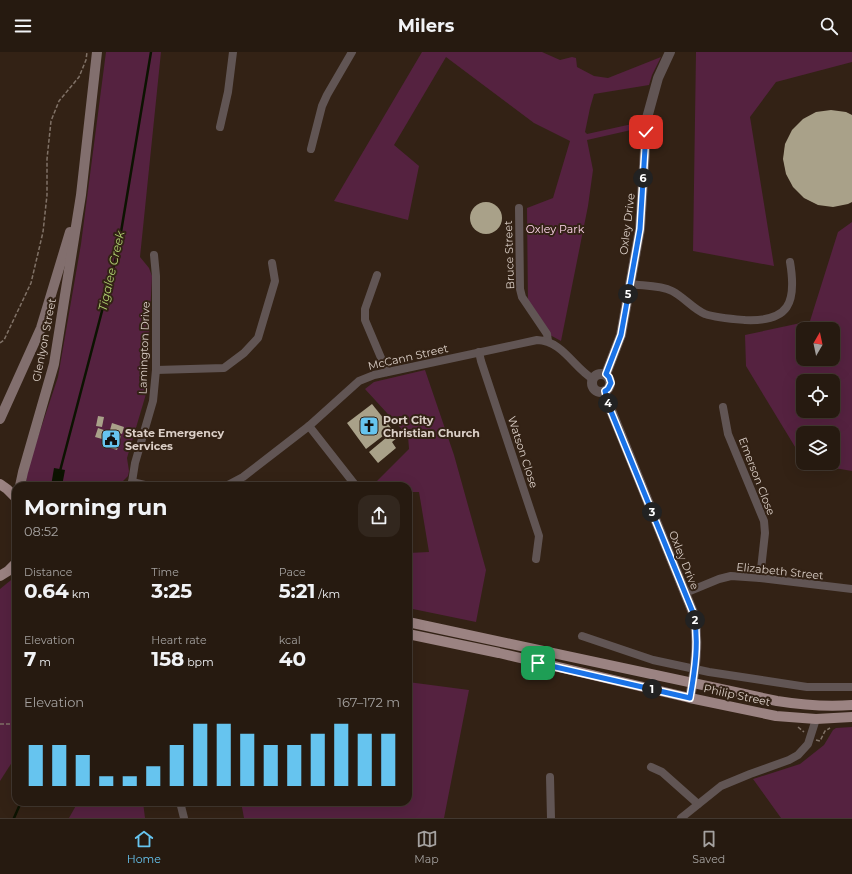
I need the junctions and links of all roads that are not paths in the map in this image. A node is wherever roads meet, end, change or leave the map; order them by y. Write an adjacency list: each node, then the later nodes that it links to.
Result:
1 (97, 52): 7 (main road, Glenlyon Street)
2 (233, 52): 5 (street)
3 (352, 52): 6 (street)
4 (670, 52): 13 (street, Oxley Drive)
5 (220, 127)
6 (311, 149)
7 (81, 195): 22 (main road, Glenlyon Street); 24 (main road, Glenlyon Street)
8 (519, 208): 14 (street, Bruce Street)
9 (154, 255): 16 (street, Lamington Drive)
10 (790, 262): 13 (street)
11 (272, 263): 16 (street)
12 (377, 275): 17 (street)
13 (630, 284): 18 (street, Oxley Drive)
14 (548, 341): 15 (street, McCann Street); 19 (street)
15 (480, 352): 17 (street, McCann Street); 30 (street, Watson Close)
16 (156, 370): 25 (street, Lamington Drive)
17 (387, 372): 23 (street, McCann Street)
18 (606, 374): 19 (street); 20 (street)
19 (593, 379): 20 (street)
20 (605, 391): 35 (street, Oxley Drive)
21 (723, 407): 33 (street, Emerson Close)
22 (0, 419)
23 (309, 426): 26 (street, McCann Street); 27 (street)
24 (21, 482)
25 (131, 482)
26 (234, 482)
27 (353, 482)
28 (0, 484): 29 (main road)
29 (12, 494)
30 (536, 559)
31 (12, 567): 32 (main road)
32 (0, 576)
33 (760, 578): 34 (street, Elizabeth Street); 35 (street, Elizabeth Street)
34 (852, 589)
35 (685, 594): 39 (street, Oxley Drive)
36 (412, 623): 40 (main road, Philip Street)
37 (412, 635): 42 (main road, Philip Street)
38 (582, 636): 39 (street)
39 (695, 669): 40 (street, Oxley Drive); 41 (street)
40 (693, 683): 42 (street, Oxley Drive); 43 (main road, Philip Street)
41 (852, 687)
42 (690, 698): 45 (main road, Philip Street)
43 (852, 705)
44 (852, 717): 45 (main road, Philip Street)
45 (816, 720): 48 (street)
46 (651, 766): 48 (street)
47 (550, 777): 51 (street)
48 (698, 804): 52 (street)
49 (181, 806): 50 (street)
50 (184, 818)
51 (551, 818)
52 (681, 818)

